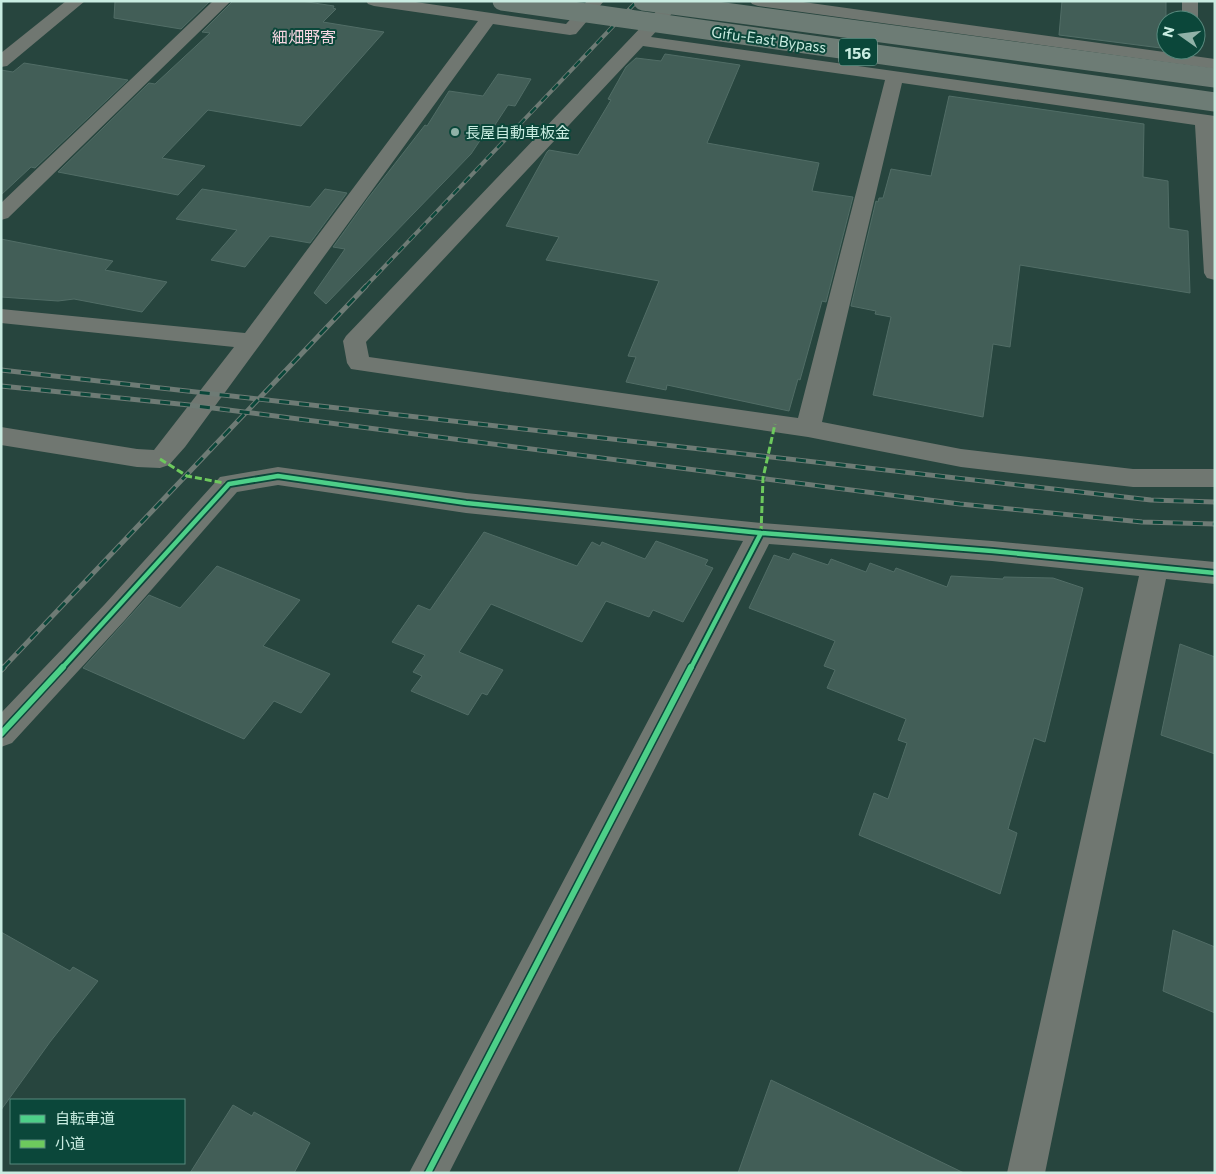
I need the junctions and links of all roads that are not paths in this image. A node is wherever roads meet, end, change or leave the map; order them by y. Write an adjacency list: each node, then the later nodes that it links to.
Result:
1 (77, 1): 12 (street)
2 (223, 1): 17 (street)
3 (374, 1): 9 (street)
4 (502, 1): 15 (highway, Gifu-East Bypass / 156, bridge)
5 (596, 1): 9 (street)
6 (643, 1): 14 (highway, Gifu-East Bypass / 156, bridge)
7 (675, 1): 10 (street)
8 (758, 1): 11 (street)
9 (489, 18): 20 (street)
10 (639, 40): 13 (street); 21 (street)
11 (1156, 50)
12 (1, 62)
13 (895, 76): 16 (street); 21 (street)
14 (1215, 78)
15 (1215, 102)
16 (1210, 121): 18 (street)
17 (1, 214)
18 (1215, 273)
19 (1, 316): 20 (street)
20 (251, 341): 22 (street)
21 (808, 428): 23 (street)
22 (1, 436)
23 (1215, 478)
24 (760, 533): 25 (street); 27 (street); 28 (street)
25 (1155, 567): 26 (street); 29 (street)
26 (1215, 573)
27 (1, 734)
28 (428, 1173)
29 (1026, 1173)

